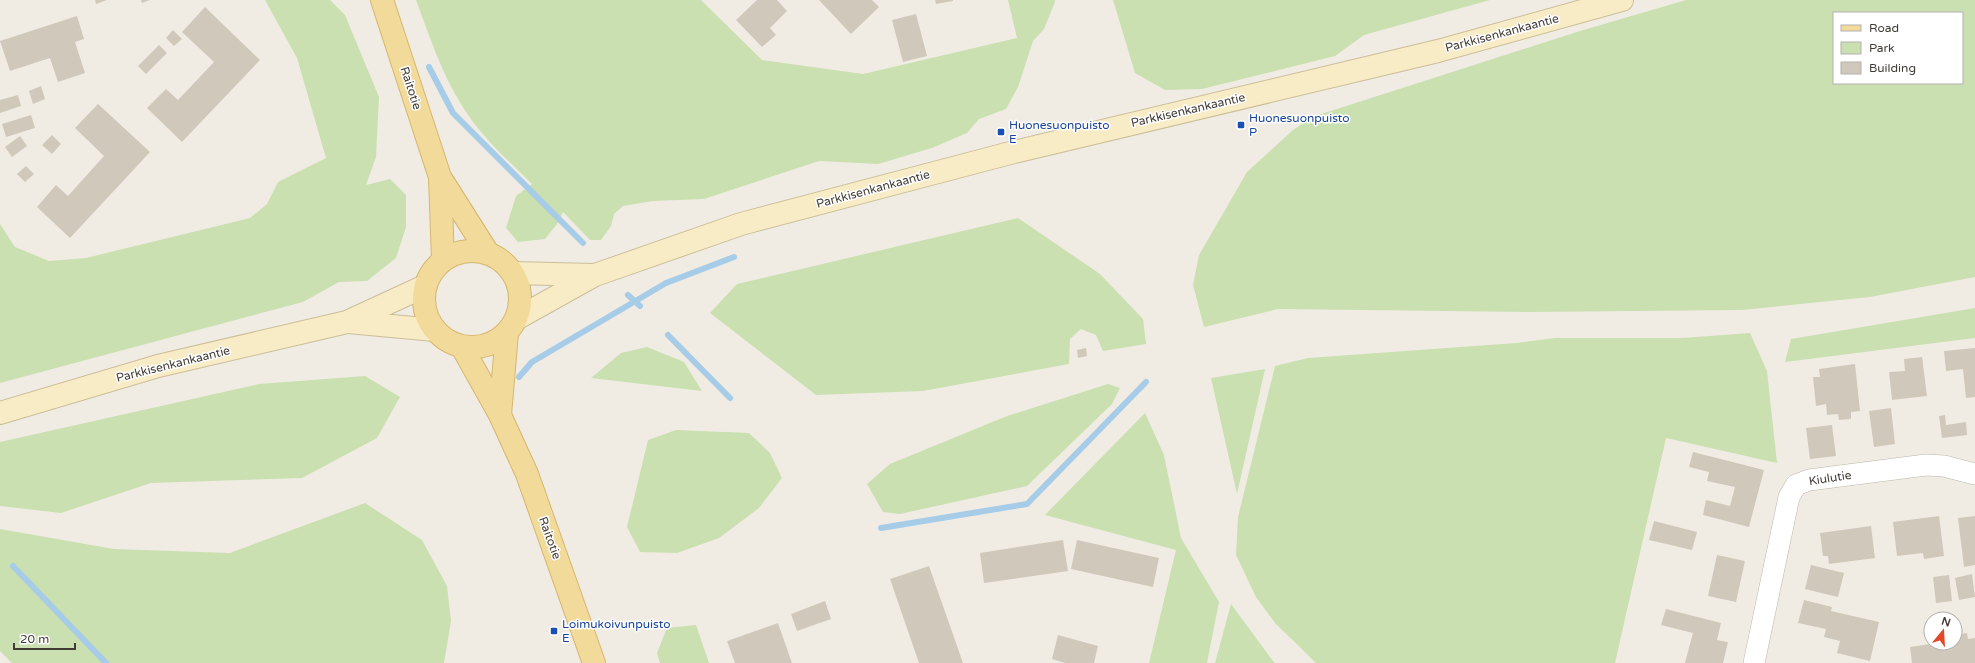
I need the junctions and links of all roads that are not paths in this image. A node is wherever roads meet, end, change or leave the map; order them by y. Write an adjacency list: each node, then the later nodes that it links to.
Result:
1 (382, 0): 3 (main road, Raitotie)
2 (1622, 0): 7 (street, Parkkisenkankaantie)
3 (440, 177): 4 (main road, Raitotie); 5 (main road, Raitotie)
4 (488, 253): 5 (main road); 6 (main road)
5 (443, 260): 8 (main road)
6 (513, 273): 7 (street, Parkkisenkankaantie); 10 (main road)
7 (594, 274): 10 (street, Parkkisenkankaantie)
8 (425, 286): 9 (street, Parkkisenkankaantie); 11 (main road)
9 (347, 322): 11 (street, Parkkisenkankaantie); 13 (street, Parkkisenkankaantie)
10 (511, 326): 12 (main road); 14 (main road, Raitotie)
11 (435, 330): 12 (main road)
12 (462, 347): 14 (main road, Raitotie)
13 (0, 413)
14 (500, 414): 16 (main road, Raitotie)
15 (1975, 474): 17 (street, Kiulutie)
16 (594, 663)
17 (1754, 663)

